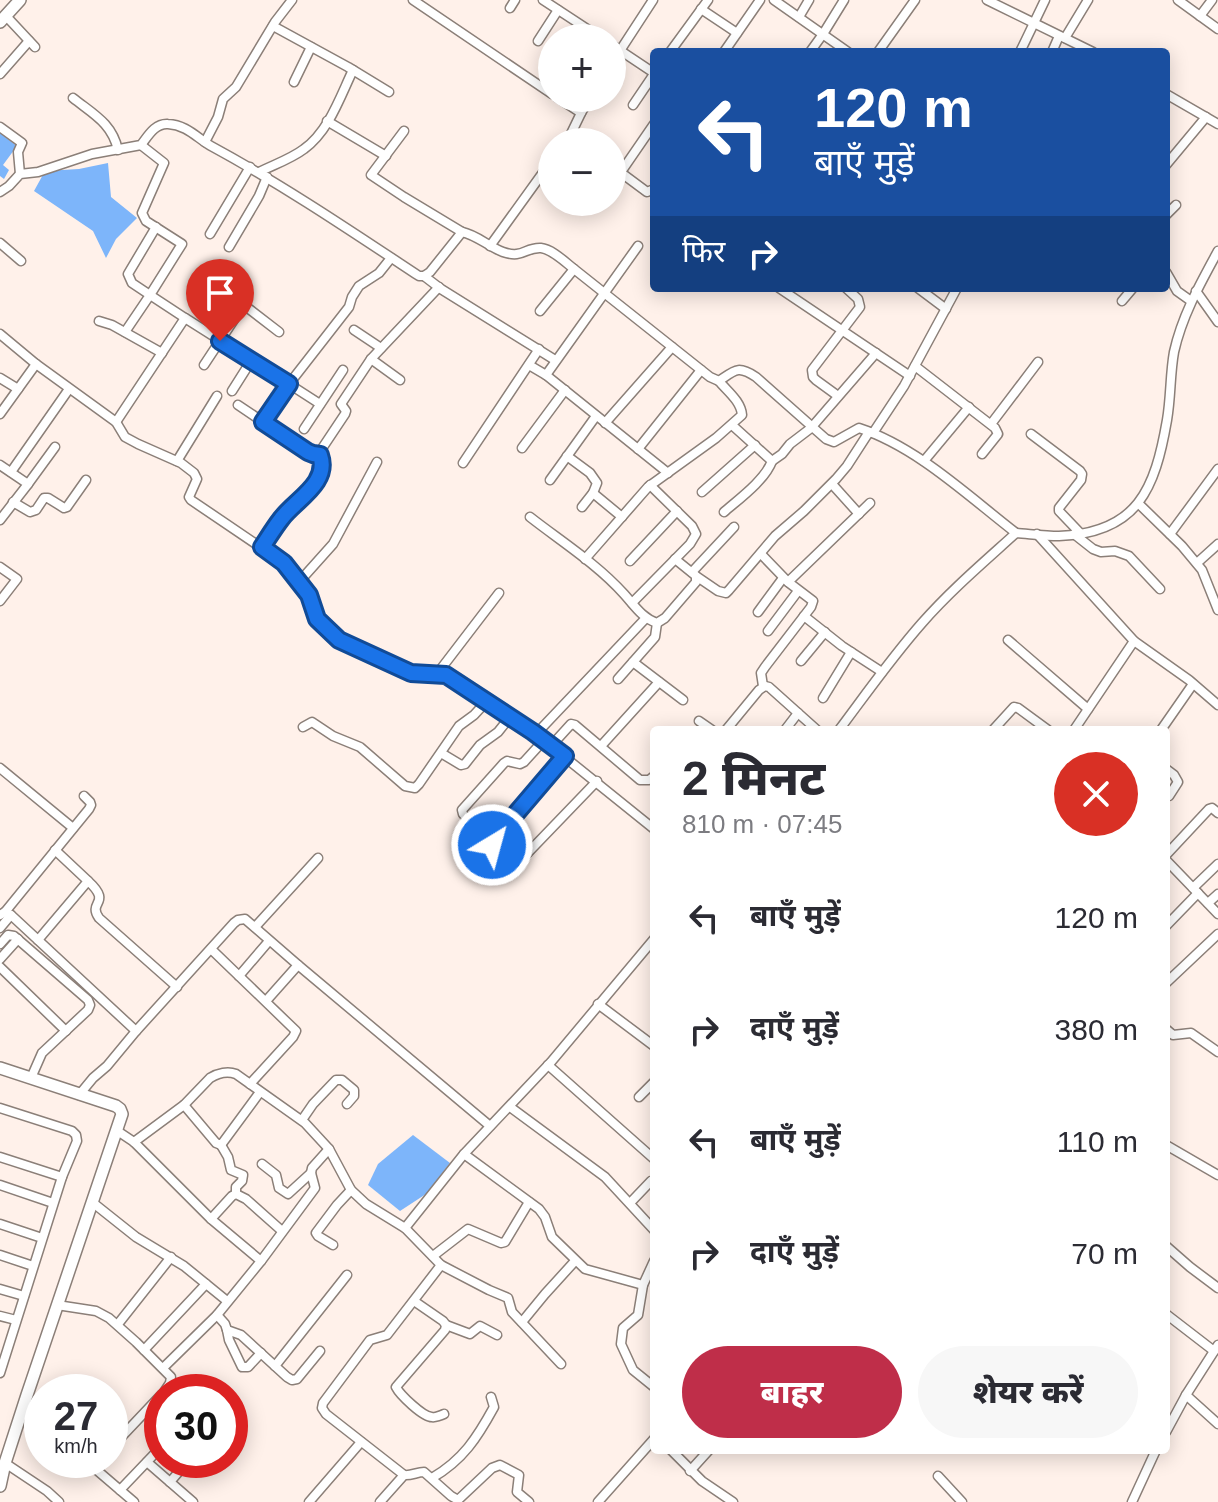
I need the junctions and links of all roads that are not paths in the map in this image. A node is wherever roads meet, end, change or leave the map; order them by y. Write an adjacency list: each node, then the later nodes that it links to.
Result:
1 (20, 0): 21 (street)
2 (292, 0): 25 (street)
3 (413, 0): 46 (street)
4 (543, 0): 18 (street)
5 (653, 0): 29 (street)
6 (708, 0): 17 (street)
7 (760, 0): 27 (street)
8 (774, 0): 20 (street)
9 (809, 0): 20 (street)
10 (844, 0): 28 (street)
11 (915, 0): 36 (street)
12 (987, 0): 22 (street)
13 (1045, 0): 22 (street)
14 (1088, 0): 30 (street)
15 (1178, 0): 19 (street)
16 (1212, 0): 19 (street)
17 (701, 9): 27 (street); 32 (street)
18 (558, 10): 23 (street); 24 (street)
19 (1200, 16): 26 (street)
20 (799, 17): 28 (street)
21 (3, 19): 43 (street)
22 (1033, 22): 30 (street); 37 (street)
23 (549, 24)
24 (580, 24)
25 (273, 26): 31 (street); 59 (street)
26 (1218, 29)
27 (737, 33): 33 (street)
28 (823, 34): 34 (street); 35 (street)
29 (626, 35)
30 (1062, 37): 38 (street); 39 (street)
31 (311, 47): 41 (street); 45 (street)
32 (673, 48)
33 (727, 48)
34 (813, 48)
35 (842, 48)
36 (881, 48)
37 (1022, 48)
38 (1055, 48)
39 (1085, 48)
40 (626, 55): 42 (street)
41 (353, 70): 47 (street); 53 (street)
42 (650, 71)
43 (0, 74)
44 (650, 80): 50 (street)
45 (294, 82)
46 (538, 85)
47 (389, 92)
48 (1170, 96): 52 (street)
49 (73, 98): 61 (street)
50 (633, 105)
51 (581, 113): 56 (street)
52 (1206, 117): 54 (street); 63 (street)
53 (327, 121): 62 (street); 65 (street)
54 (1218, 124)
55 (0, 127): 66 (street)
56 (575, 128)
57 (650, 130): 64 (street)
58 (404, 131): 62 (street)
59 (205, 142): 60 (street); 65 (street)
60 (141, 145): 61 (street); 73 (street)
61 (118, 150): 66 (street)
62 (386, 156): 74 (street)
63 (1170, 160)
64 (626, 165)
65 (259, 172): 75 (street); 79 (street); 81 (street)
66 (20, 174): 69 (street)
67 (626, 176): 70 (street)
68 (538, 179): 77 (street)
69 (0, 192)
70 (650, 193)
71 (1176, 205): 72 (street)
72 (1170, 211)
73 (156, 227): 95 (street); 95 (street)
74 (462, 232): 77 (street); 85 (street)
75 (210, 234)
76 (0, 243): 82 (street)
77 (490, 246): 83 (street)
78 (638, 246): 89 (street)
79 (229, 247)
80 (1218, 251): 88 (street)
81 (391, 258): 85 (street); 130 (street)
82 (21, 261)
83 (574, 269): 89 (street); 100 (street)
84 (201, 272): 98 (street)
85 (424, 276): 87 (street)
86 (1170, 279): 97 (street)
87 (439, 287): 111 (street); 112 (street)
88 (1196, 291): 97 (street); 103 (street)
89 (604, 292): 110 (street); 116 (street)
90 (785, 292): 105 (street)
91 (850, 292): 105 (street)
92 (923, 292): 99 (street)
93 (955, 292): 99 (street)
94 (1130, 292): 96 (street)
95 (150, 295): 101 (street); 106 (street)
96 (1122, 301)
97 (1191, 301): 176 (street)
98 (243, 306): 107 (street); 109 (street)
99 (946, 309): 122 (street)
100 (540, 311)
101 (185, 318): 109 (street); 113 (street)
102 (99, 321): 106 (street)
103 (1218, 322)
104 (354, 330): 111 (street)
105 (843, 331): 114 (street); 136 (street)
106 (125, 332): 113 (street)
107 (279, 332)
108 (0, 334): 119 (street)
109 (220, 341): 117 (street); 120 (street)
110 (672, 347): 124 (street); 144 (street)
111 (381, 348): 115 (street)
112 (539, 349): 116 (street); 121 (street)
113 (162, 353): 142 (street)
114 (876, 353): 126 (street); 136 (street)
115 (371, 359): 128 (street); 156 (street)
116 (555, 360): 125 (street)
117 (251, 361): 130 (street); 134 (street)
118 (1038, 362): 145 (street)
119 (36, 364): 131 (street); 132 (street)
120 (204, 365)
121 (529, 365): 125 (street); 162 (street)
122 (915, 366): 126 (street); 139 (street)
123 (343, 370): 137 (street)
124 (701, 370): 129 (street); 154 (street)
125 (546, 375): 133 (street)
126 (910, 376): 149 (street)
127 (0, 378): 131 (street)
128 (400, 380)
129 (719, 381): 146 (street); 147 (street)
130 (289, 384): 137 (street); 143 (street)
131 (18, 389): 140 (street)
132 (69, 389): 142 (street); 165 (street)
133 (565, 390): 141 (street); 153 (street)
134 (232, 391)
135 (217, 396): 158 (street)
136 (838, 396): 147 (street)
137 (320, 404): 148 (street)
138 (238, 405): 143 (street)
139 (969, 407): 145 (street); 160 (street)
140 (0, 414)
141 (596, 416): 144 (street); 157 (street)
142 (116, 422): 158 (street)
143 (263, 422): 156 (street)
144 (605, 423): 154 (street)
145 (991, 424): 155 (street)
146 (732, 425): 151 (street); 166 (street)
147 (811, 428): 149 (street); 159 (street)
148 (304, 429)
149 (871, 432): 160 (street); 170 (street)
150 (1031, 434): 187 (street)
151 (755, 445): 159 (street); 172 (street)
152 (55, 447): 169 (street)
153 (522, 448)
154 (638, 449): 166 (street)
155 (982, 454)
156 (320, 455): 190 (street)
157 (567, 456): 168 (street); 173 (street)
158 (177, 461): 190 (street)
159 (772, 461): 179 (street)
160 (924, 461): 185 (street)
161 (377, 462): 199 (street)
162 (463, 463)
163 (0, 465): 165 (street)
164 (1218, 469): 188 (street)
165 (11, 472): 169 (street)
166 (668, 473): 171 (street)
167 (86, 480): 174 (street)
168 (550, 480)
169 (28, 484): 174 (street)
170 (832, 484): 181 (street); 191 (street)
171 (650, 485): 178 (street); 183 (street)
172 (702, 492)
173 (593, 493): 177 (street); 183 (street)
174 (13, 502): 180 (street)
175 (870, 503): 181 (street)
176 (1139, 504): 187 (street); 188 (street)
177 (582, 507)
178 (677, 511): 193 (street); 194 (street)
179 (724, 512)
180 (1, 514)
181 (859, 514): 198 (street)
182 (530, 517): 192 (street)
183 (622, 517): 192 (street)
184 (734, 527): 197 (street)
185 (1016, 533): 186 (street); 217 (street)
186 (1037, 534): 187 (street); 213 (street)
187 (1077, 534): 200 (street)
188 (1170, 534): 195 (street)
189 (1218, 544): 195 (street)
190 (262, 547): 199 (street)
191 (761, 554): 197 (street); 198 (street)
192 (585, 559): 204 (street)
193 (675, 559): 197 (street); 204 (street)
194 (630, 561)
195 (1197, 563): 205 (street)
196 (0, 567): 203 (street)
197 (694, 574): 209 (street)
198 (786, 580): 201 (street); 206 (street)
199 (299, 582): 218 (street)
200 (1160, 589)
201 (798, 591): 207 (street); 210 (street)
202 (499, 593): 218 (street)
203 (0, 601)
204 (632, 603): 208 (street)
205 (1218, 610)
206 (758, 612)
207 (804, 616): 211 (street); 222 (street)
208 (646, 618): 209 (street); 241 (street)
209 (657, 623): 216 (street)
210 (768, 631)
211 (825, 632): 214 (street); 215 (street)
212 (1008, 640): 227 (street)
213 (1134, 641): 221 (street); 227 (street)
214 (851, 652): 217 (street); 223 (street)
215 (801, 661)
216 (633, 662): 219 (street); 220 (street)
217 (882, 672): 235 (street)
218 (437, 674): 225 (street)
219 (618, 679)
220 (659, 682): 224 (street); 242 (street)
221 (1193, 684): 226 (street); 239 (street)
222 (763, 686): 228 (street); 232 (street)
223 (823, 698)
224 (683, 700)
225 (486, 702): 229 (street); 243 (street)
226 (1218, 705)
227 (1088, 709): 238 (street)
228 (798, 713): 233 (street); 234 (street)
229 (510, 717): 241 (street); 243 (street)
230 (699, 721): 231 (street)
231 (706, 726)
232 (729, 726)
233 (788, 726)
234 (813, 726)
235 (842, 726)
236 (997, 726): 237 (street)
237 (1040, 726)
238 (1077, 726)
239 (1164, 726)
240 (303, 727): 243 (street)
241 (544, 740): 242 (street); 244 (street); 254 (street)
242 (601, 746): 247 (street)
243 (441, 753)
244 (565, 756): 248 (street); 254 (street)
245 (0, 768): 253 (street)
246 (1170, 772): 249 (street)
247 (650, 779)
248 (597, 781): 252 (street); 254 (street)
249 (1170, 794)
250 (84, 796): 253 (street)
251 (1218, 813): 256 (street)
252 (650, 826)
253 (73, 828): 255 (street)
254 (493, 841)
255 (55, 850): 262 (street); 267 (street)
256 (1170, 853)
257 (318, 858): 270 (street)
258 (1170, 863): 260 (street)
259 (1218, 864): 263 (street)
260 (1175, 870): 261 (street); 263 (street)
261 (1170, 875)
262 (88, 881): 274 (street); 284 (street)
263 (1196, 891): 266 (street); 269 (street)
264 (1218, 894): 266 (street)
265 (0, 900): 267 (street)
266 (1208, 903): 268 (street)
267 (6, 913): 271 (street); 274 (street)
268 (1218, 914)
269 (1170, 921)
270 (255, 927): 275 (street); 278 (street)
271 (0, 928)
272 (1218, 934): 283 (street)
273 (18, 939): 276 (street); 279 (street); 287 (street)
274 (38, 940): 288 (street)
275 (269, 941): 280 (street); 282 (street)
276 (0, 944)
277 (650, 944): 286 (street)
278 (211, 949): 282 (street); 284 (street)
279 (0, 959)
280 (298, 965): 285 (street); 305 (street)
281 (0, 967): 287 (street)
282 (239, 976): 285 (street)
283 (1170, 979)
284 (177, 987): 288 (street)
285 (266, 1001): 295 (street)
286 (598, 1004): 290 (street); 292 (street)
287 (66, 1031): 294 (street)
288 (136, 1031): 298 (street)
289 (1170, 1032): 291 (street)
290 (650, 1043)
291 (1218, 1052)
292 (548, 1065): 302 (street); 312 (street)
293 (0, 1068): 294 (street)
294 (31, 1078): 298 (street)
295 (250, 1084): 297 (street); 301 (street)
296 (650, 1086): 299 (street)
297 (260, 1092): 304 (street); 308 (street)
298 (79, 1095): 306 (street)
299 (639, 1097)
300 (347, 1104): 304 (street)
301 (184, 1105): 307 (street); 308 (street)
302 (510, 1107): 305 (street); 325 (street)
303 (0, 1108): 317 (street)
304 (302, 1120): 310 (street)
305 (490, 1126): 311 (street)
306 (116, 1130): 307 (street); 322 (street)
307 (134, 1142): 326 (street)
308 (221, 1145): 321 (street)
309 (1170, 1147): 316 (street)
310 (329, 1149): 315 (street); 320 (street)
311 (464, 1154): 323 (street); 329 (street)
312 (650, 1155)
313 (0, 1157): 317 (street)
314 (262, 1164): 315 (street)
315 (311, 1173): 330 (street)
316 (1218, 1175)
317 (62, 1177): 324 (street)
318 (650, 1182): 325 (street)
319 (0, 1185): 324 (street)
320 (351, 1190): 329 (street); 332 (street)
321 (236, 1194): 326 (street); 330 (street)
322 (92, 1202): 336 (street); 350 (street)
323 (529, 1202): 335 (street); 338 (street)
324 (53, 1203): 331 (street)
325 (630, 1203): 328 (street)
326 (211, 1219): 337 (street)
327 (0, 1224): 331 (street)
328 (650, 1226)
329 (405, 1228): 335 (street)
330 (282, 1231): 337 (street)
331 (42, 1238): 340 (street)
332 (333, 1245)
333 (1170, 1250): 345 (street)
334 (0, 1255): 340 (street)
335 (433, 1256): 339 (street)
336 (171, 1257): 343 (street); 356 (street)
337 (261, 1261): 348 (street)
338 (575, 1261): 344 (street); 355 (street)
339 (441, 1265): 349 (street); 355 (street)
340 (33, 1266): 347 (street)
341 (650, 1270): 344 (street)
342 (347, 1275): 366 (street)
343 (206, 1284): 348 (street); 361 (street)
344 (643, 1285): 370 (street)
345 (1218, 1288)
346 (0, 1289): 347 (street)
347 (24, 1296): 354 (street)
348 (227, 1301): 351 (street)
349 (414, 1301): 357 (street); 379 (street)
350 (57, 1305): 356 (street); 373 (street)
351 (217, 1315): 358 (street); 367 (street)
352 (0, 1316): 354 (street)
353 (1170, 1317): 360 (street)
354 (16, 1320): 364 (street)
355 (522, 1322): 365 (street)
356 (118, 1324): 361 (street)
357 (446, 1325): 359 (street); 375 (street)
358 (227, 1330): 363 (street); 363 (street)
359 (497, 1335)
360 (1216, 1348): 371 (street)
361 (144, 1350): 367 (street)
362 (320, 1351): 366 (street)
363 (261, 1353): 366 (street)
364 (2, 1359): 368 (street)
365 (561, 1364)
366 (275, 1366)
367 (163, 1368): 369 (street)
368 (0, 1373)
369 (168, 1374)
370 (650, 1384)
371 (1186, 1395): 376 (street); 377 (street)
372 (491, 1397): 393 (street)
373 (23, 1407): 380 (street)
374 (144, 1413): 378 (street)
375 (444, 1414)
376 (1218, 1424)
377 (1170, 1425)
378 (128, 1430)
379 (361, 1442): 388 (street); 401 (street)
380 (6, 1443): 385 (street)
381 (650, 1444): 403 (street)
382 (675, 1454): 387 (street)
383 (705, 1454): 387 (street)
384 (1154, 1454): 406 (street)
385 (5, 1463): 395 (street); 398 (street)
386 (144, 1465): 396 (street)
387 (690, 1471): 404 (street)
388 (404, 1475): 393 (street); 397 (street)
389 (938, 1476): 405 (street)
390 (109, 1478): 396 (street)
391 (165, 1478): 394 (street)
392 (173, 1478): 394 (street)
393 (432, 1478): 402 (street)
394 (170, 1482): 400 (street)
395 (0, 1486)
396 (120, 1490): 399 (street)
397 (385, 1500)
398 (59, 1502)
399 (134, 1502)
400 (193, 1502)
401 (309, 1502)
402 (529, 1502)
403 (598, 1502)
404 (733, 1502)
405 (962, 1502)
406 (1132, 1502)

